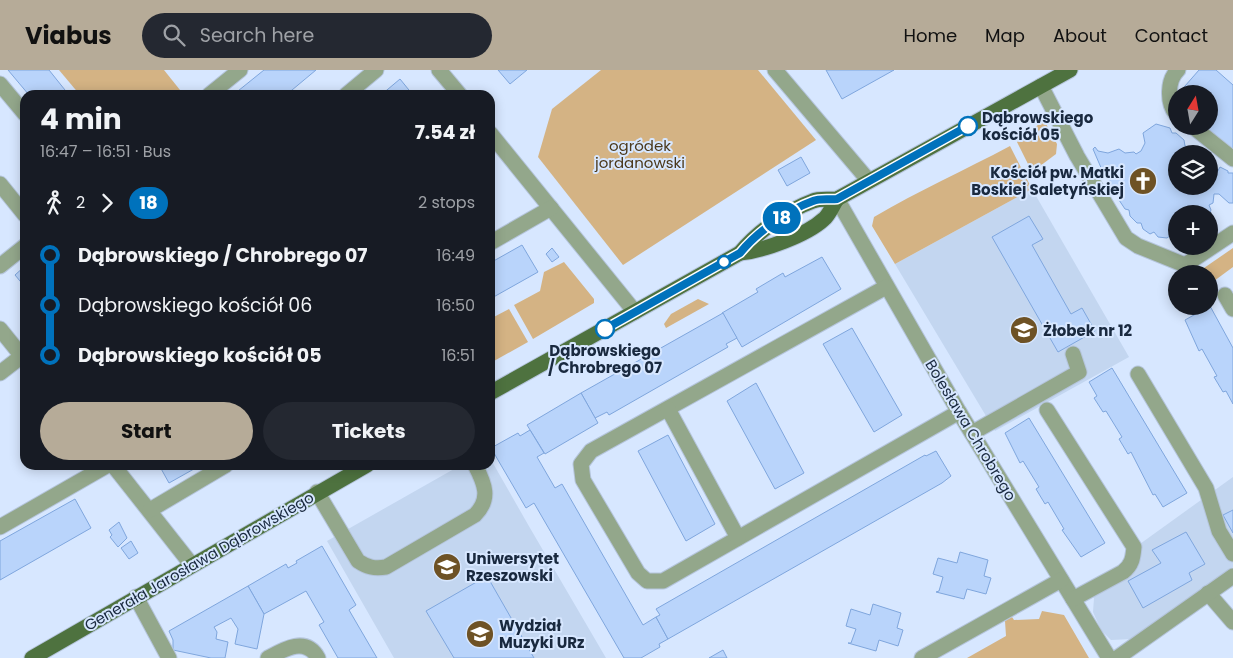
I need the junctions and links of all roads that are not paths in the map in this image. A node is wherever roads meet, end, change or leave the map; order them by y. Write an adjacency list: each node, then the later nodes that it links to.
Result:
1 (376, 70): 11 (street)
2 (439, 70): 12 (street)
3 (1070, 70): 9 (main road)
4 (1178, 70): 8 (street)
5 (238, 71): 10 (street)
6 (780, 71): 17 (street)
7 (0, 84): 13 (street)
8 (1172, 85)
9 (1041, 86): 17 (main road); 22 (street)
10 (215, 90)
11 (352, 90)
12 (456, 90)
13 (20, 108)
14 (1203, 135): 16 (street)
15 (495, 139): 20 (street)
16 (1233, 159)
17 (869, 181): 19 (main road)
18 (0, 184): 21 (street)
19 (837, 199): 25 (main road); 25 (main road); 27 (street, Bolesława Chrobrego)
20 (551, 208): 23 (street); 30 (street)
21 (20, 209)
22 (1233, 233)
23 (495, 240)
24 (20, 250): 26 (street)
25 (740, 253): 30 (main road)
26 (0, 266)
27 (886, 288): 38 (street); 40 (street, Bolesława Chrobrego)
28 (1225, 295): 29 (street)
29 (1233, 309)
30 (635, 312): 37 (main road)
31 (0, 329): 32 (street)
32 (20, 353)
33 (1073, 354): 41 (street)
34 (20, 360): 35 (street)
35 (0, 373)
36 (1138, 374): 51 (street)
37 (495, 391)
38 (668, 409): 50 (street); 50 (street)
39 (1047, 410): 57 (street)
40 (959, 412): 41 (street, Bolesława Chrobrego); 50 (street)
41 (972, 433): 54 (street, Bolesława Chrobrego)
42 (99, 470): 49 (street)
43 (117, 470): 48 (street)
44 (218, 470): 48 (street)
45 (355, 470): 47 (main road, Generała Jarosława Dąbrowskiego)
46 (477, 470): 47 (street)
47 (317, 492): 52 (main road, Generała Jarosława Dąbrowskiego)
48 (150, 510): 52 (street)
49 (0, 527)
50 (738, 538)
51 (1233, 554)
52 (191, 564): 56 (main road, Generała Jarosława Dąbrowskiego)
53 (1233, 576): 55 (street)
54 (1061, 580): 57 (street, Bolesława Chrobrego); 63 (street)
55 (1208, 593): 58 (street); 65 (street)
56 (136, 597): 59 (main road, Generała Jarosława Dąbrowskiego); 60 (street)
57 (1072, 599): 64 (street, Bolesława Chrobrego)
58 (1233, 622)
59 (32, 658)
60 (169, 658)
61 (268, 658): 62 (street)
62 (318, 658)
63 (922, 658)
64 (1108, 658)
65 (1117, 658)

